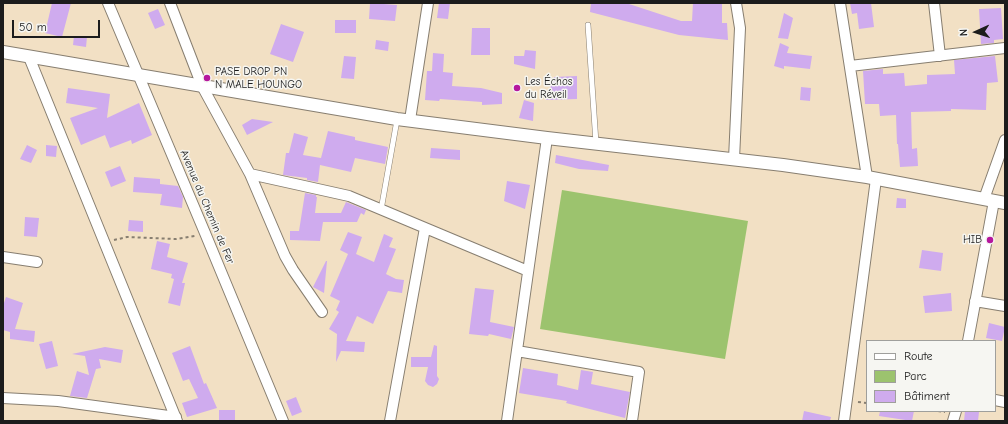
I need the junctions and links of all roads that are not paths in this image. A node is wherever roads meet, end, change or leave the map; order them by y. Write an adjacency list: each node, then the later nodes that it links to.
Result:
1 (108, 3): 13 (street, Avenue du Chemin de Fer)
2 (170, 3): 14 (street)
3 (428, 3): 16 (street)
4 (736, 3): 20 (street)
5 (840, 3): 12 (street)
6 (934, 3): 10 (street)
7 (588, 25): 19 (lane)
8 (1005, 48): 10 (street)
9 (3, 52): 11 (street)
10 (940, 56): 12 (street)
11 (29, 57): 13 (street); 35 (street)
12 (850, 66): 22 (street)
13 (138, 75): 14 (street); 36 (street, Avenue du Chemin de Fer)
14 (202, 86): 15 (street); 21 (street)
15 (397, 119): 16 (street); 24 (lane)
16 (410, 120): 17 (street)
17 (547, 138): 19 (street); 28 (street)
18 (1005, 140): 23 (street)
19 (596, 143): 20 (street)
20 (734, 159): 22 (street)
21 (250, 174): 24 (street); 31 (street)
22 (871, 178): 23 (street); 40 (street)
23 (994, 201): 29 (street)
24 (381, 210): 25 (street)
25 (425, 228): 28 (street); 37 (street)
26 (3, 257): 27 (street)
27 (37, 262)
28 (528, 270): 33 (street)
29 (974, 301): 30 (street); 32 (street)
30 (1005, 306)
31 (322, 312)
32 (968, 340)
33 (517, 351): 38 (street); 39 (street)
34 (3, 398): 35 (street)
35 (177, 419)
36 (283, 421)
37 (390, 421)
38 (507, 421)
39 (632, 421)
40 (844, 421)

